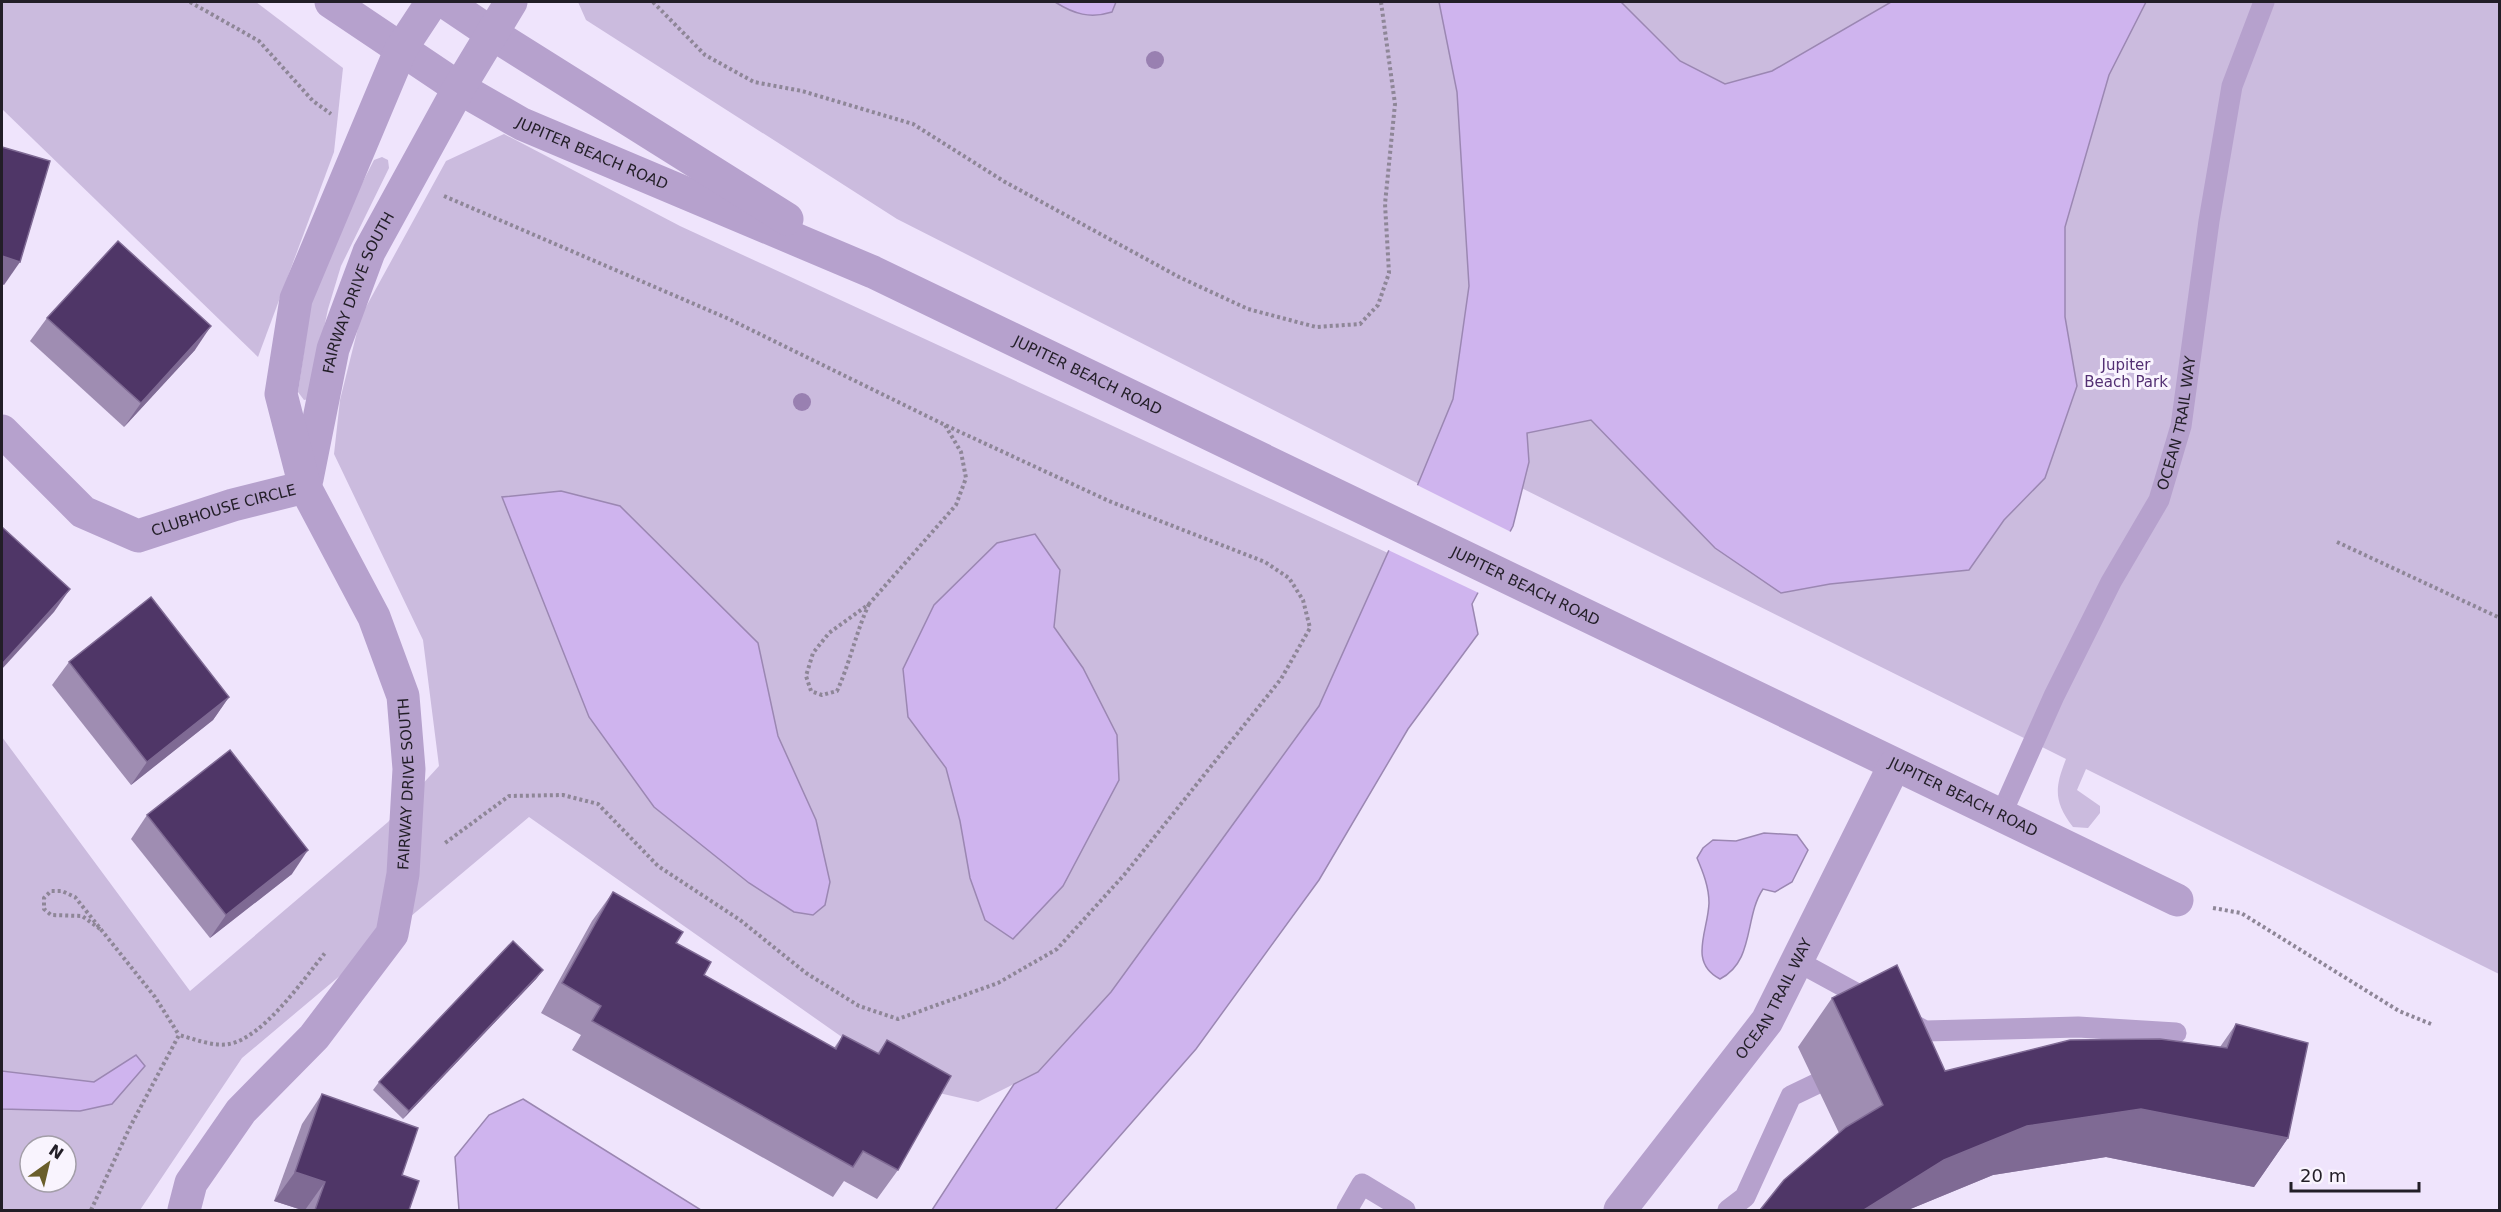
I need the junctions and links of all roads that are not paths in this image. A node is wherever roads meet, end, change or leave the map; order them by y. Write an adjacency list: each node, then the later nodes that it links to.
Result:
1 (331, 2): 7 (street, JUPITER BEACH ROAD)
2 (432, 2): 7 (street)
3 (445, 2): 6 (street, JUPITER BEACH ROAD)
4 (512, 2): 6 (street, FAIRWAY DRIVE SOUTH)
5 (2264, 2): 13 (lane, OCEAN TRAIL WAY)
6 (491, 33): 8 (street, FAIRWAY DRIVE SOUTH); 9 (street, JUPITER BEACH ROAD)
7 (401, 49): 8 (street, JUPITER BEACH ROAD); 11 (street)
8 (459, 88): 9 (street, JUPITER BEACH ROAD); 11 (street, FAIRWAY DRIVE SOUTH)
9 (873, 272): 12 (street, JUPITER BEACH ROAD)
10 (2, 431): 11 (street, CLUBHOUSE CIRCLE)
11 (305, 487): 21 (street, FAIRWAY DRIVE SOUTH)
12 (1894, 766): 13 (street, JUPITER BEACH ROAD); 15 (street, OCEAN TRAIL WAY)
13 (2001, 815): 14 (street, JUPITER BEACH ROAD)
14 (2177, 900)
15 (1797, 961): 16 (lane); 20 (street, OCEAN TRAIL WAY)
16 (1925, 1031): 17 (lane); 18 (lane)
17 (2176, 1033)
18 (1904, 1042)
19 (1816, 1084): 24 (lane)
20 (1629, 1209)
21 (184, 1210)
22 (1347, 1210): 23 (lane)
23 (1405, 1210)
24 (1728, 1210)

